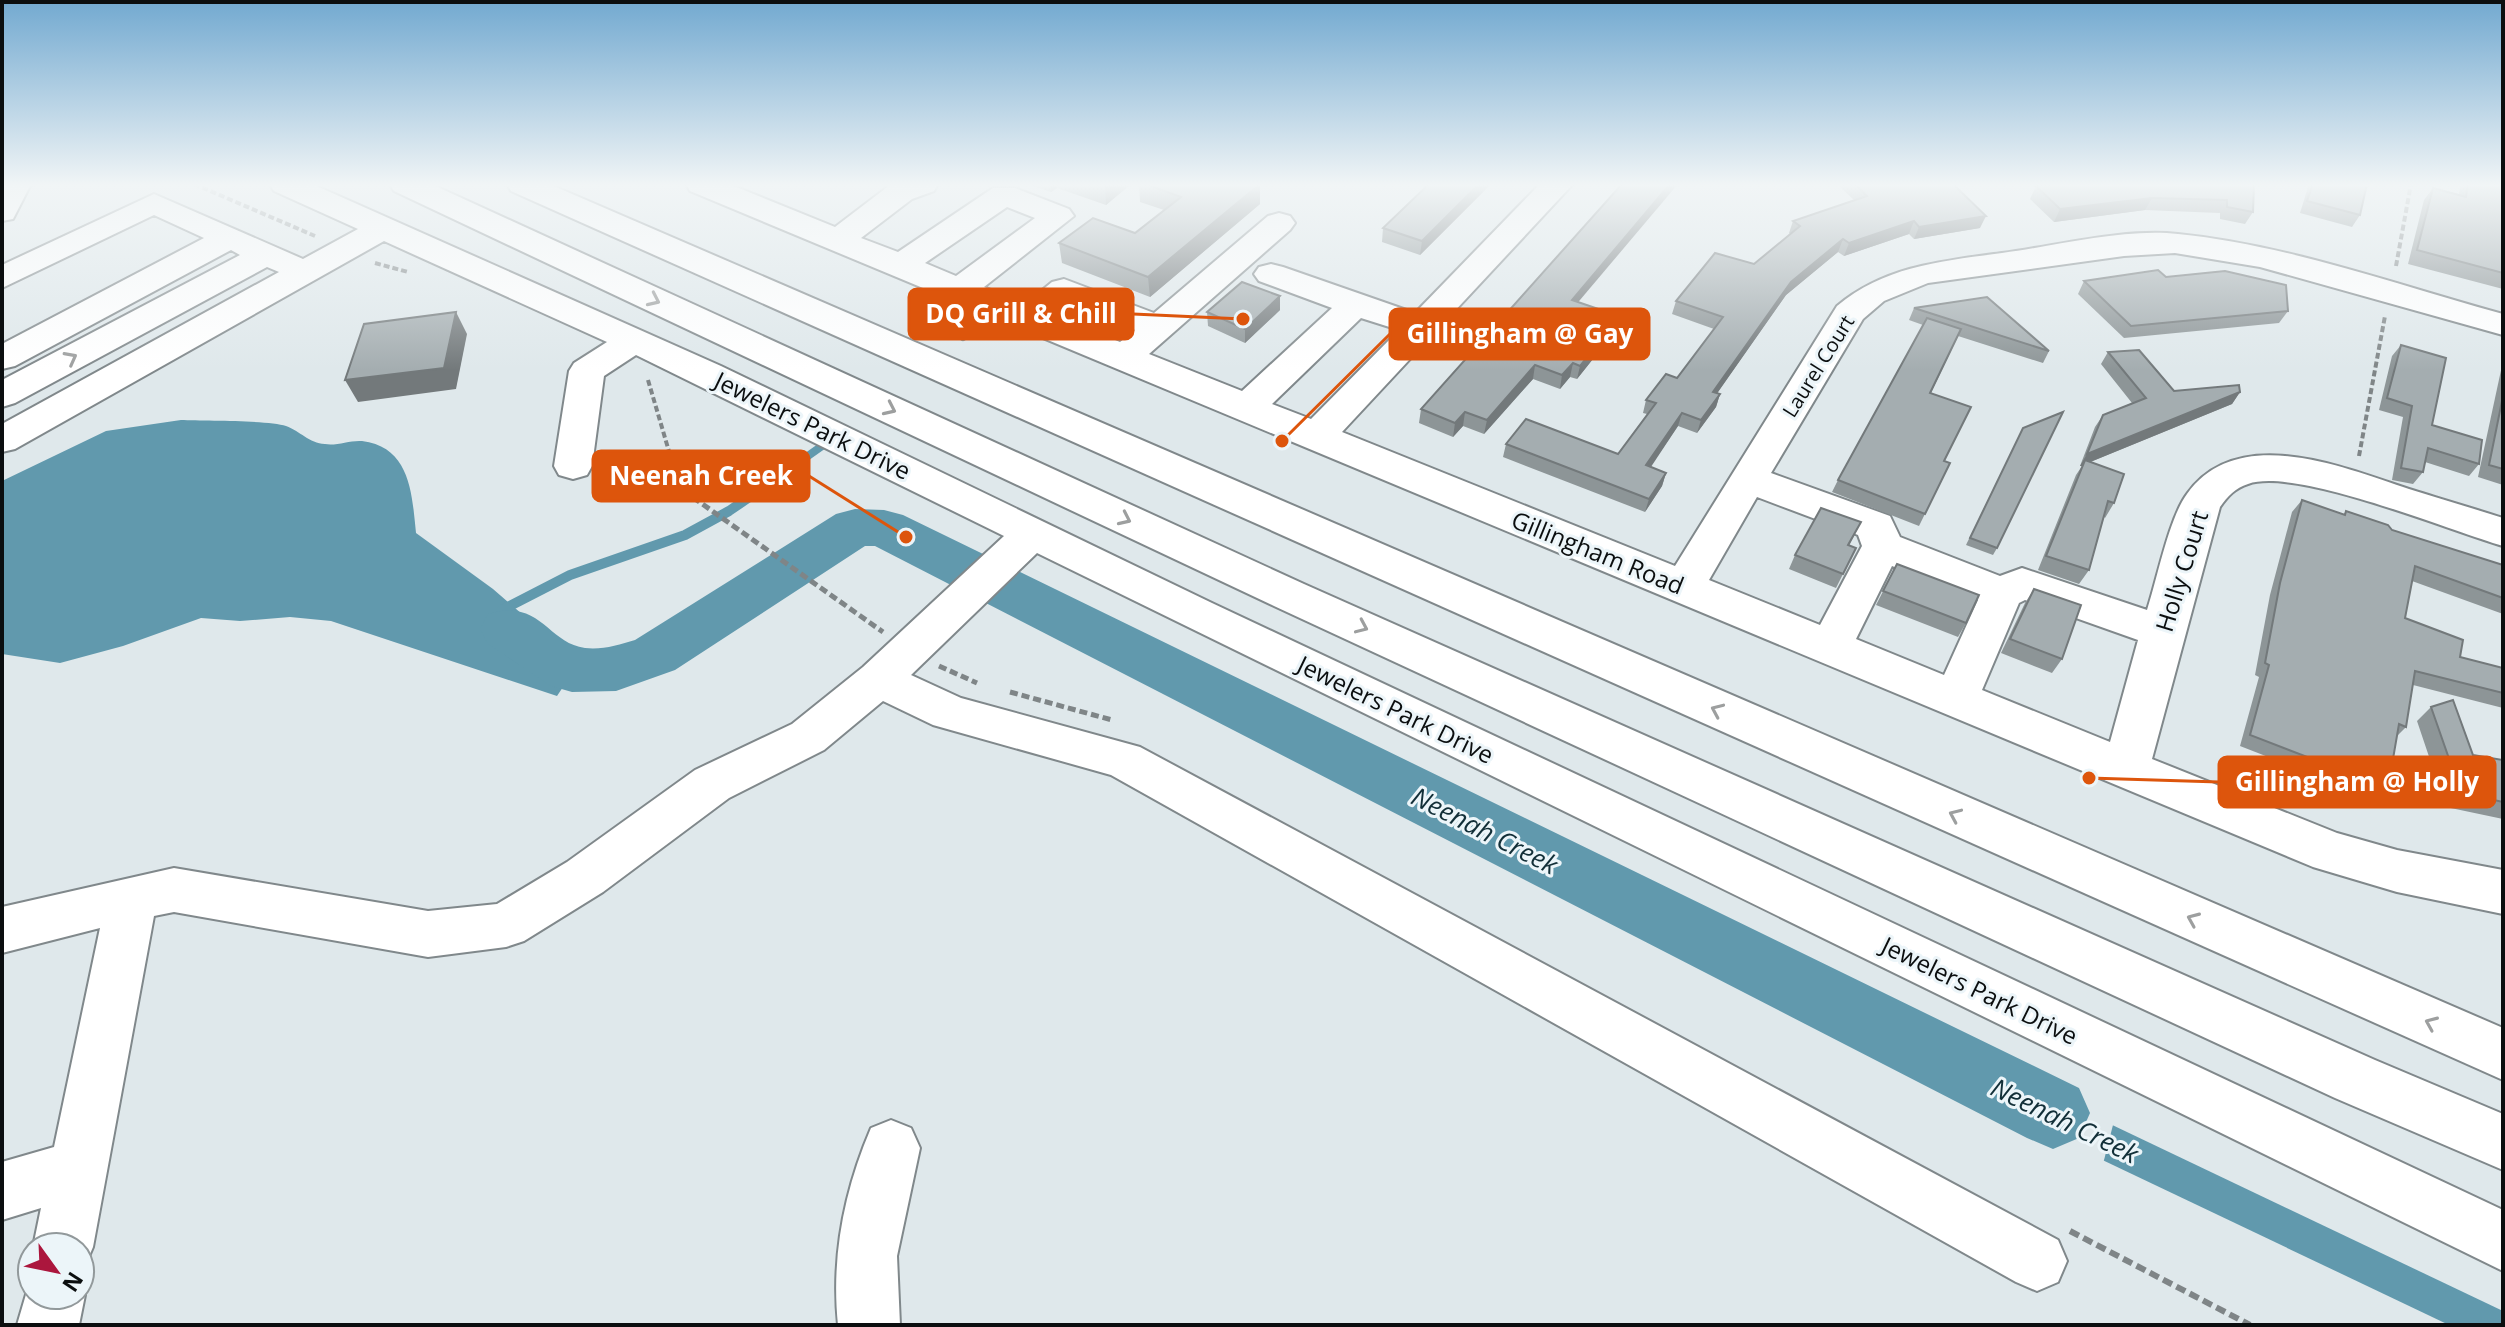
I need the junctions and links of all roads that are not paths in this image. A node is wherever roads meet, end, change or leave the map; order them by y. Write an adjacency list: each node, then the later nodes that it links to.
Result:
1 (59, 246): 18 (main road)
2 (132, 246): 23 (main road)
3 (214, 246): 30 (main road)
4 (249, 246): 16 (main road)
5 (351, 246): 19 (main road)
6 (419, 246): 28 (main road, Jewelers Park Drive)
7 (538, 246): 51 (main road, one-way to 51)
8 (663, 246): 50 (main road, one-way to 8)
9 (853, 246): 17 (main road, Gillingham Road)
10 (929, 246): 17 (main road)
11 (1018, 246): 21 (main road)
12 (1253, 246): 27 (main road)
13 (1499, 246): 26 (main road)
14 (2126, 246): 36 (main road, Laurel Court)
15 (2201, 246): 25 (main road, Laurel Court)
16 (266, 254): 19 (main road); 31 (main road, one-way to 16)
17 (901, 265): 21 (main road, Gillingham Road)
18 (8, 269)
19 (303, 271): 34 (main road)
20 (1271, 274): 22 (main road)
21 (960, 289): 24 (main road, Gillingham Road)
22 (1355, 305): 26 (main road); 32 (main road)
23 (2, 310)
24 (1029, 317): 27 (main road); 29 (main road, Gillingham Road)
25 (2503, 325)
26 (1423, 326): 33 (main road)
27 (1159, 327): 29 (main road)
28 (623, 347): 35 (main road); 38 (main road, Jewelers Park Drive)
29 (1124, 357): 32 (main road, Gillingham Road)
30 (2, 358)
31 (2, 395)
32 (1246, 408): 33 (main road, Gillingham Road)
33 (1316, 437): 40 (main road, Gillingham Road)
34 (2, 440)
35 (573, 466)
36 (1748, 479): 39 (main road); 40 (main road, Laurel Court)
37 (2503, 532): 42 (main road, Holly Court)
38 (1022, 544): 44 (main road); 56 (main road, Jewelers Park Drive)
39 (1882, 546): 41 (main road); 43 (main road)
40 (1683, 587): 43 (main road, Gillingham Road)
41 (2002, 593): 42 (main road); 45 (main road)
42 (2162, 632): 46 (main road, Holly Court)
43 (1830, 647): 45 (main road, Gillingham Road)
44 (879, 679): 48 (main road); 57 (main road)
45 (1956, 699): 46 (main road, Gillingham Road)
46 (2127, 767): 47 (main road, Gillingham Road)
47 (2503, 892)
48 (132, 898): 49 (main road); 53 (main road)
49 (2, 930)
50 (2503, 1054)
51 (2503, 1142)
52 (891, 1148): 58 (main road)
53 (79, 1168): 54 (main road); 55 (main road)
54 (2, 1191)
55 (66, 1231)
56 (2503, 1241)
57 (2037, 1261)
58 (869, 1325)

